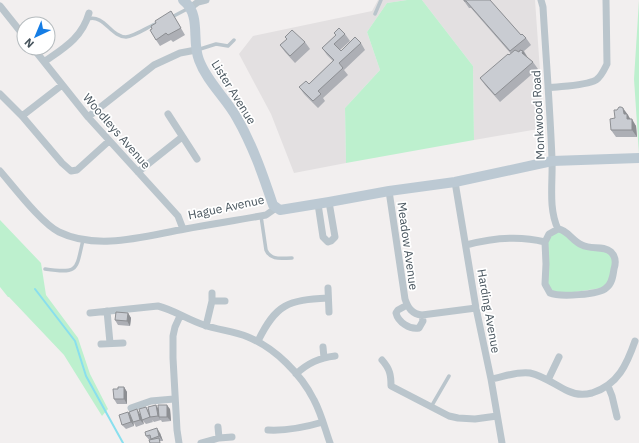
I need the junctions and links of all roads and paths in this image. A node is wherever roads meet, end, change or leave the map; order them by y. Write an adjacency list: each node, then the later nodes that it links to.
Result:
1 (183, 0): 7 (street)
2 (206, 0): 7 (street)
3 (381, 0): 8 (lane)
4 (541, 0): 18 (street, Monkwood Road)
5 (606, 0): 18 (street)
6 (0, 6): 12 (street)
7 (190, 8): 10 (lane); 14 (street, Lister Avenue)
8 (375, 14)
9 (88, 16): 11 (lane); 16 (street)
10 (163, 21)
11 (156, 24)
12 (16, 26)
13 (234, 40): 14 (lane)
14 (196, 50): 22 (street); 34 (street, Lister Avenue)
15 (39, 56): 16 (street, Woodleys Avenue)
16 (44, 62): 17 (street, Woodleys Avenue)
17 (62, 85): 21 (street); 22 (street, Woodleys Avenue)
18 (548, 88): 27 (street, Monkwood Road)
19 (0, 94): 21 (street)
20 (168, 114): 23 (street)
21 (22, 116): 24 (street)
22 (88, 117): 24 (street, Woodleys Avenue)
23 (182, 137): 26 (street); 29 (street)
24 (109, 141): 29 (street, Woodleys Avenue)
25 (639, 158): 27 (street, Hague Avenue)
26 (197, 159)
27 (552, 161): 30 (street, Hague Avenue); 36 (street, Monkwood Road)
28 (0, 172): 38 (street, Hague Avenue)
29 (138, 172): 37 (street, Woodleys Avenue)
30 (455, 182): 31 (street, Hague Avenue); 40 (street, Harding Avenue)
31 (389, 191): 32 (street, Hague Avenue); 48 (street, Meadow Avenue)
32 (329, 202): 33 (street, Hague Avenue); 33 (street)
33 (318, 204): 34 (street, Hague Avenue)
34 (276, 208): 35 (street, Hague Avenue)
35 (261, 216): 37 (street, Hague Avenue); 41 (lane)
36 (558, 228): 39 (street); 39 (street)
37 (183, 229): 38 (street, Hague Avenue)
38 (83, 240): 42 (lane)
39 (545, 242): 40 (street)
40 (466, 245): 49 (street, Harding Avenue)
41 (292, 258)
42 (45, 269)
43 (328, 288): 45 (street)
44 (212, 293): 46 (street)
45 (328, 298): 51 (street); 56 (street)
46 (212, 301): 47 (street); 55 (street)
47 (225, 301)
48 (407, 305): 53 (street, Meadow Avenue); 53 (street, Meadow Avenue)
49 (476, 308): 53 (street); 68 (street, Harding Avenue)
50 (107, 311): 52 (street); 54 (street); 58 (street)
51 (329, 312)
52 (90, 313)
53 (422, 314)
54 (180, 316): 55 (street); 71 (street)
55 (206, 326): 56 (street)
56 (258, 341): 66 (street)
57 (635, 341): 70 (street)
58 (110, 343): 59 (street); 60 (street)
59 (123, 343)
60 (101, 344)
61 (323, 347): 64 (street)
62 (334, 356): 64 (street)
63 (559, 357): 69 (street)
64 (324, 358): 66 (street)
65 (382, 360): 72 (street)
66 (296, 374): 76 (street)
67 (449, 376): 72 (lane)
68 (491, 379): 69 (street); 74 (street, Harding Avenue)
69 (548, 380): 70 (street)
70 (608, 386): 75 (street)
71 (174, 399): 73 (street); 83 (street)
72 (431, 407): 74 (street)
73 (131, 408)
74 (497, 416): 86 (street, Harding Avenue)
75 (617, 417)
76 (323, 422): 79 (street); 85 (street)
77 (218, 427): 81 (street)
78 (268, 430): 79 (street)
79 (276, 430): 82 (street)
80 (232, 437): 81 (street)
81 (219, 438): 84 (street)
82 (277, 439)
83 (179, 443)
84 (201, 443)
85 (330, 443)
86 (502, 443)

